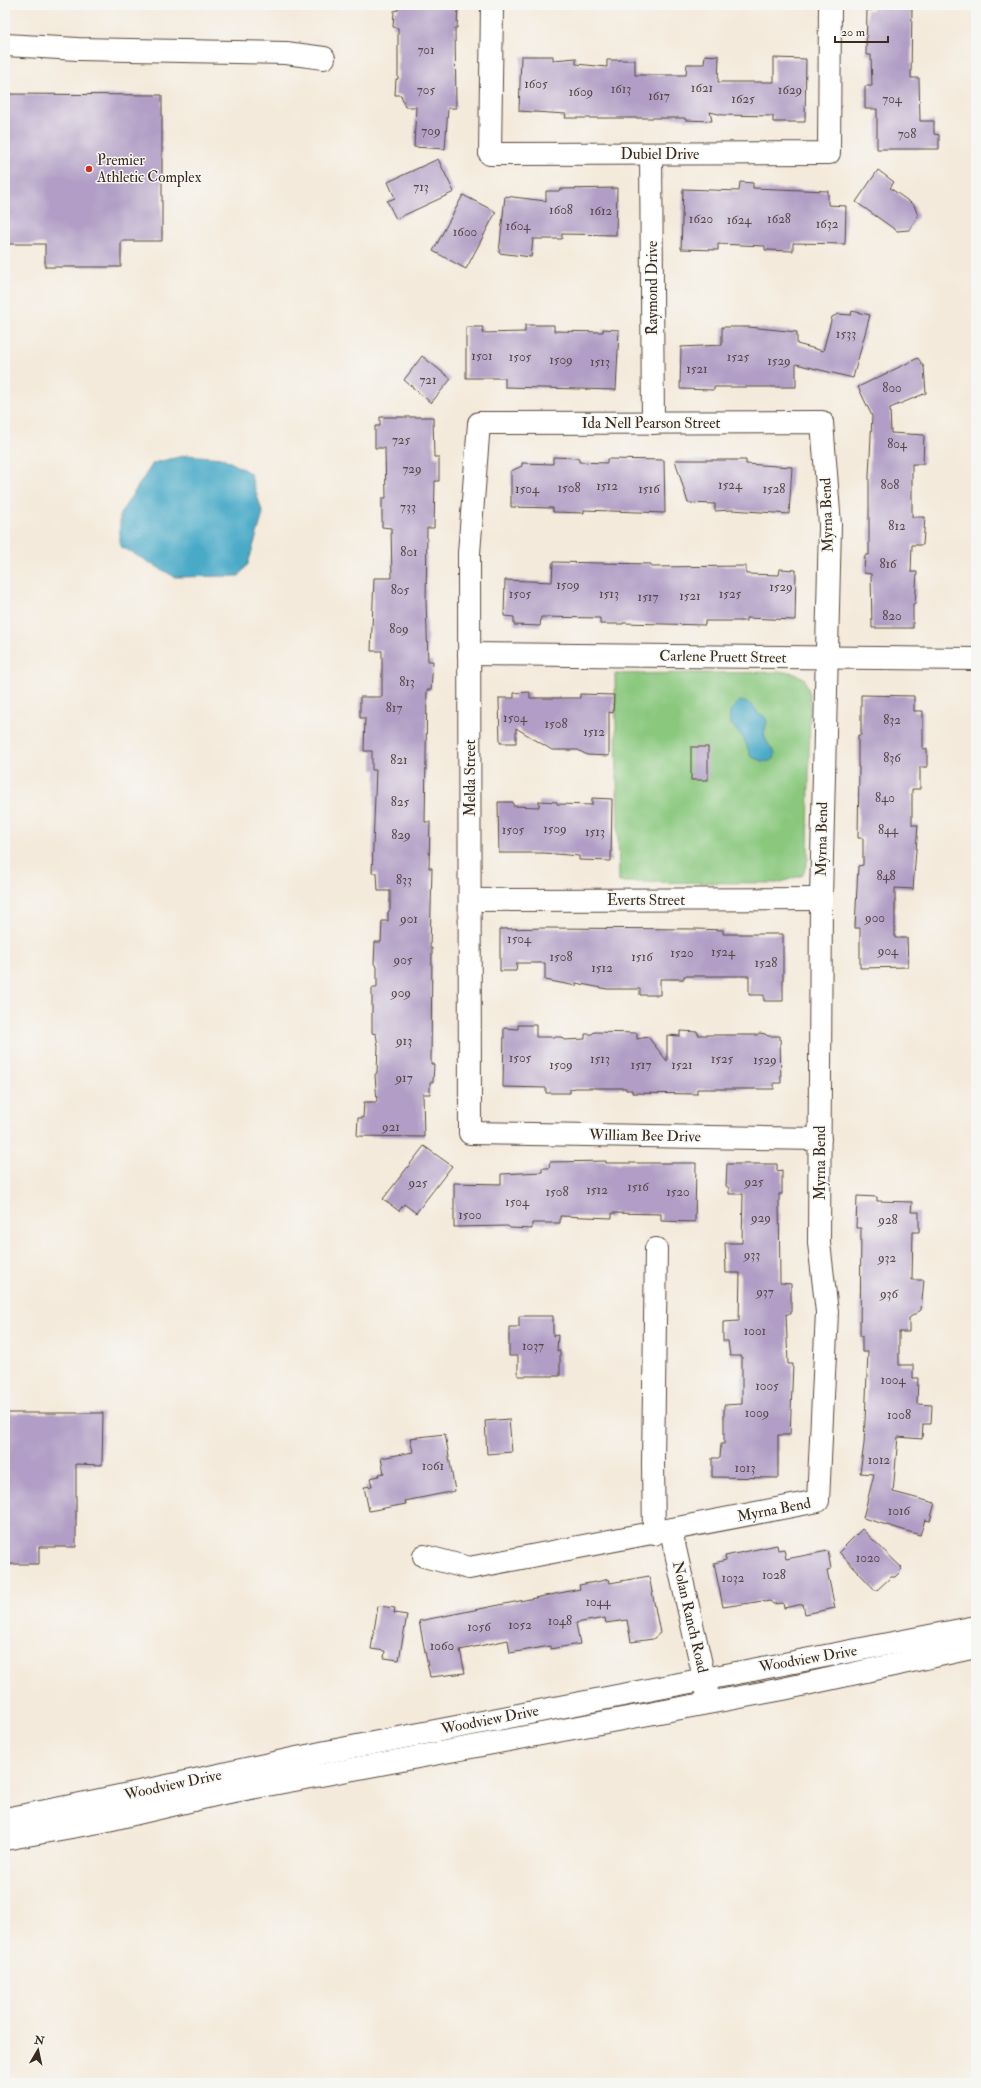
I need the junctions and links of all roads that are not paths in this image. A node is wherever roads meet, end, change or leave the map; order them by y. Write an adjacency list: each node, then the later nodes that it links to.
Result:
1 (492, 5): 5 (street, Dubiel Drive)
2 (830, 5): 5 (street, Dubiel Drive)
3 (5, 45): 4 (street)
4 (324, 58)
5 (651, 154): 8 (street, Raymond Drive)
6 (822, 422): 8 (street, Ida Nell Pearson Street); 10 (street, Myrna Bend)
7 (479, 423): 8 (street, Ida Nell Pearson Street); 9 (street, Melda Street)
8 (652, 423)
9 (469, 654): 10 (street, Carlene Pruett Street); 13 (street, Melda Street)
10 (826, 658): 11 (street, Carlene Pruett Street); 12 (street, Myrna Bend)
11 (976, 659)
12 (821, 899): 13 (street, Everts Street); 15 (street, Myrna Bend)
13 (471, 900): 14 (street, Melda Street)
14 (470, 1133): 15 (street, William Bee Drive)
15 (820, 1139): 17 (street, Myrna Bend)
16 (656, 1249): 17 (street, Nolan Ranch Road)
17 (662, 1532): 18 (street, Myrna Bend); 21 (street, Nolan Ranch Road)
18 (424, 1556)
19 (976, 1627): 21 (street, Woodview Drive)
20 (976, 1647): 22 (street, Woodview Drive)
21 (704, 1678): 22 (street, Nolan Ranch Road); 23 (street, Woodview Drive)
22 (709, 1703): 24 (street, Woodview Drive)
23 (320, 1753): 24 (street); 25 (street, Woodview Drive)
24 (322, 1774): 25 (street, Woodview Drive)
25 (49, 1821): 26 (street, Woodview Drive)
26 (19, 1823): 27 (street, Woodview Drive)
27 (5, 1839)

